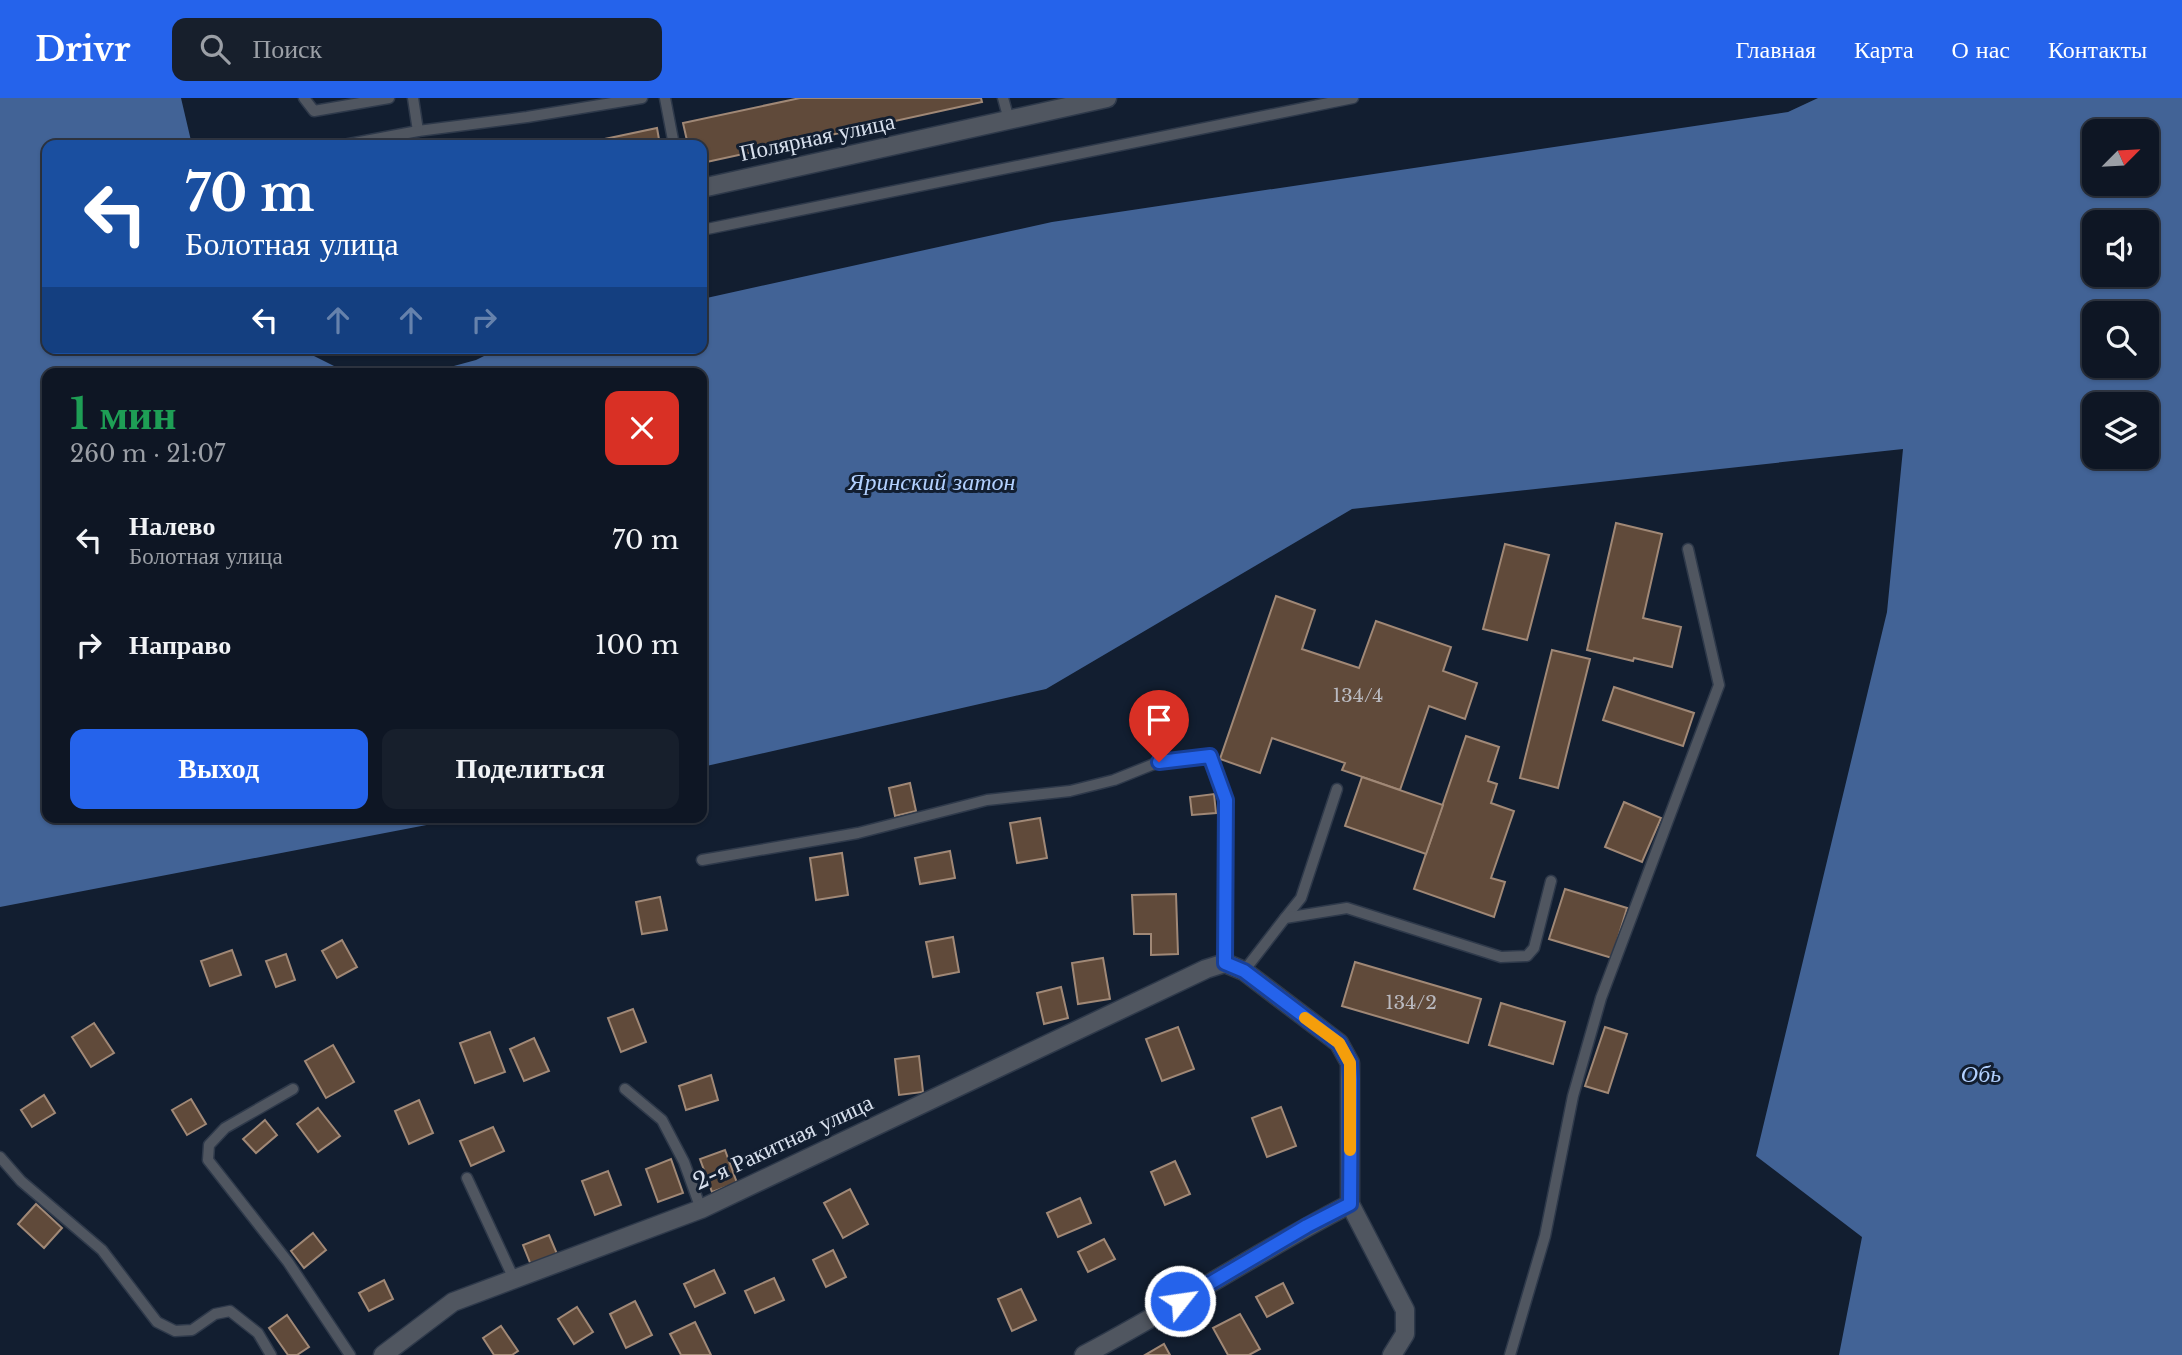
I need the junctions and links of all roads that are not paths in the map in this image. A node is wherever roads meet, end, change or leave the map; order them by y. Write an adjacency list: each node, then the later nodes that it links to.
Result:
1 (304, 98): 2 (lane)
2 (389, 98)
3 (413, 98): 10 (lane)
4 (642, 98): 10 (lane)
5 (665, 98): 12 (lane)
6 (1003, 98): 9 (lane)
7 (1107, 98): 9 (street, Полярная улица)
8 (1353, 98): 14 (lane)
9 (1009, 120): 13 (street, Полярная улица)
10 (418, 131): 11 (lane)
11 (371, 140)
12 (673, 140)
13 (707, 187)
14 (707, 229)
15 (1688, 549): 34 (lane)
16 (1337, 789): 19 (lane)
17 (702, 860): 20 (lane)
18 (1551, 881): 19 (lane)
19 (1285, 918): 21 (lane)
20 (1225, 963): 21 (street); 27 (street, 2-я Ракитная улица)
21 (1244, 971): 26 (street)
22 (293, 1089): 30 (lane)
23 (625, 1089): 27 (lane)
24 (0, 1157): 29 (lane)
25 (467, 1178): 28 (lane)
26 (1350, 1204): 32 (street); 33 (street)
27 (701, 1209): 28 (street, 2-я Ракитная улица)
28 (514, 1279): 31 (street, 2-я Ракитная улица)
29 (271, 1355)
30 (350, 1355)
31 (383, 1355)
32 (1084, 1355)
33 (1392, 1355)
34 (1510, 1355)

